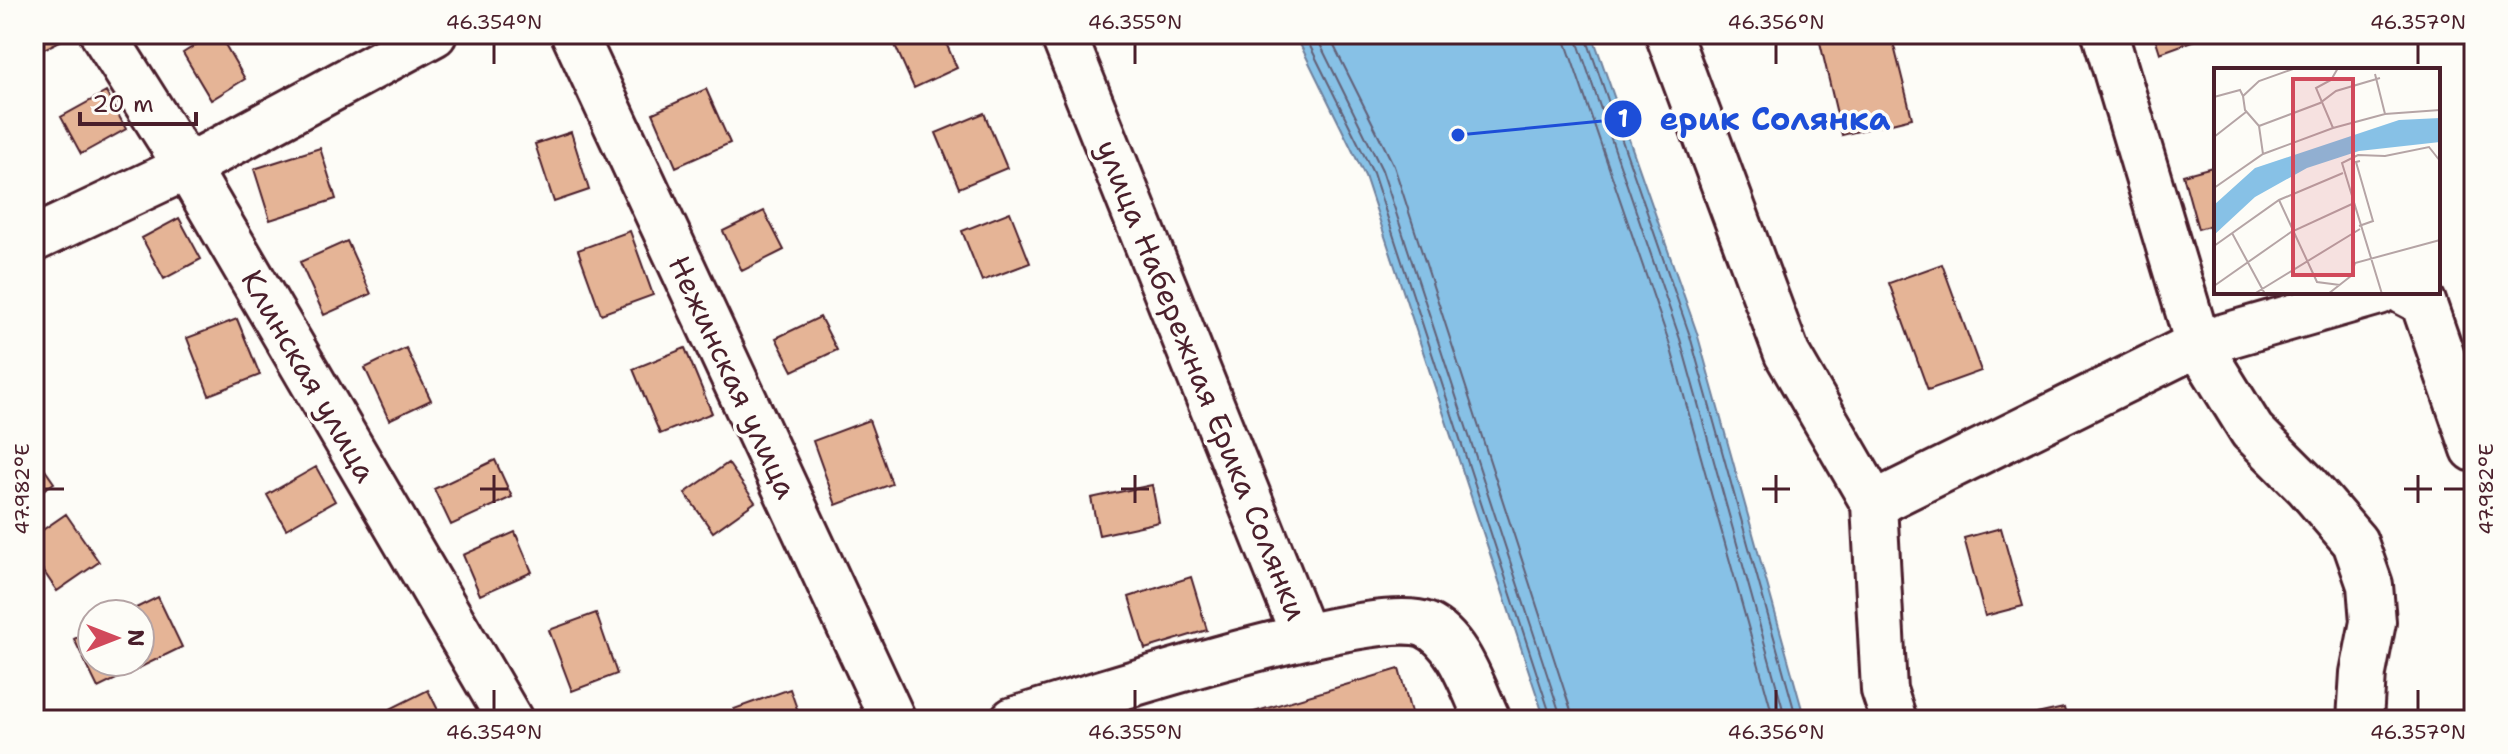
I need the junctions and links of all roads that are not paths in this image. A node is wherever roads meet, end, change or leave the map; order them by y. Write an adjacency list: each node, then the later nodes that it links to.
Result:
1 (103, 34): 7 (street, Клинская улица)
2 (434, 34): 7 (street)
3 (574, 34): 17 (street, Нежинская улица)
4 (1063, 34): 14 (street, улица Набережная Ерика Солянки)
5 (1668, 34): 13 (street)
6 (2105, 34): 11 (street)
7 (187, 167): 8 (street); 16 (street, Клинская улица)
8 (34, 239)
9 (2372, 294): 11 (street)
10 (2408, 294): 12 (street)
11 (2198, 344): 13 (street); 20 (street)
12 (2474, 449)
13 (1874, 504): 19 (street)
14 (1304, 636): 15 (street); 18 (street, улица Набережная Ерика Солянки)
15 (1021, 719)
16 (510, 720)
17 (893, 720)
18 (1488, 720)
19 (1894, 720)
20 (2360, 720)

